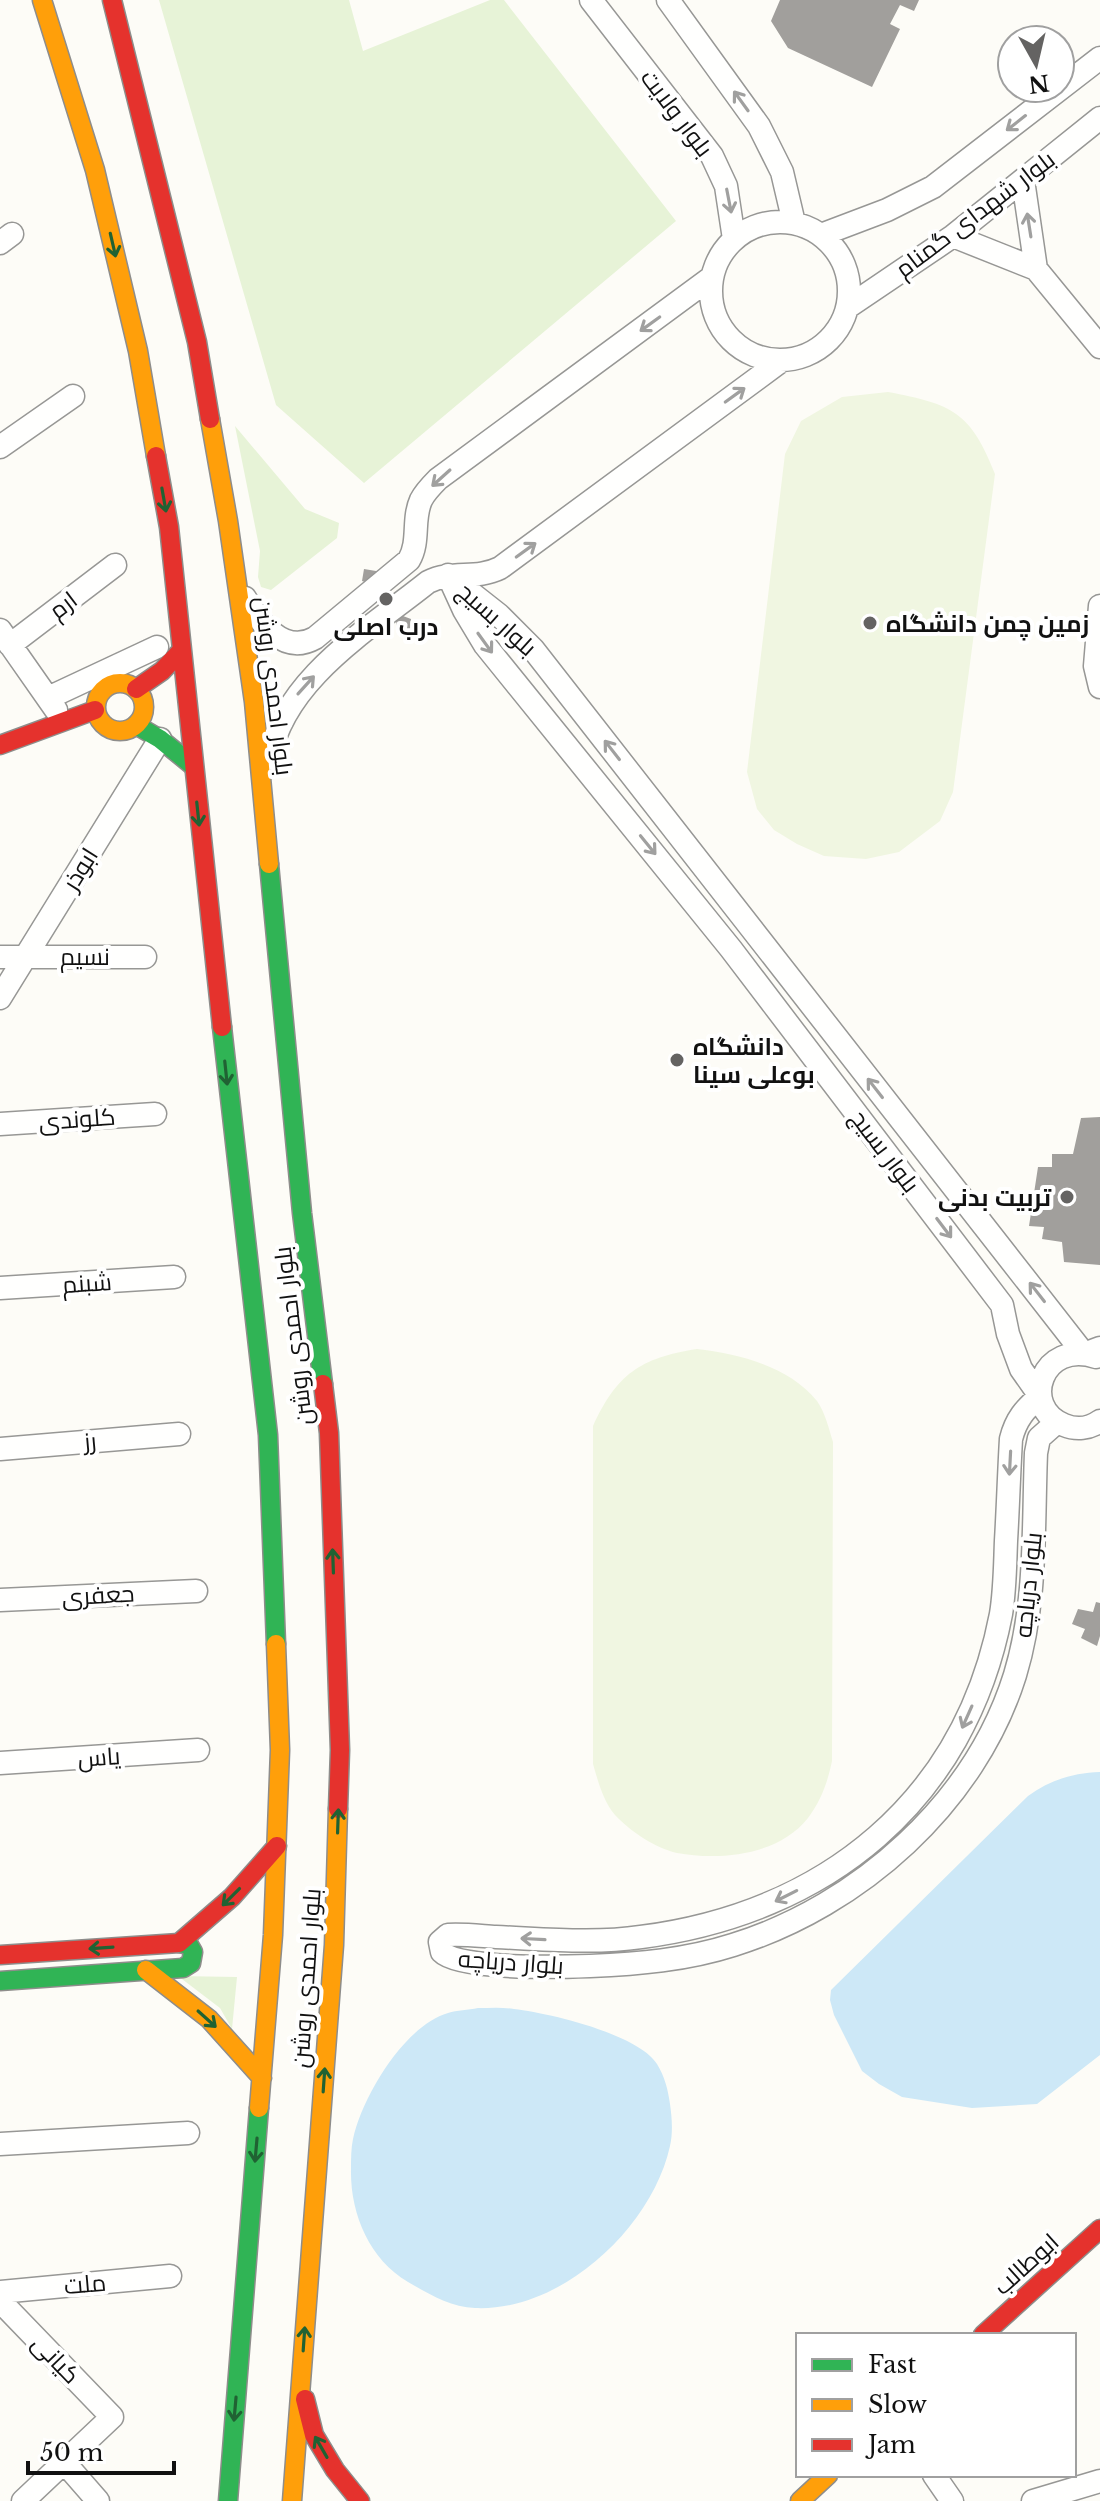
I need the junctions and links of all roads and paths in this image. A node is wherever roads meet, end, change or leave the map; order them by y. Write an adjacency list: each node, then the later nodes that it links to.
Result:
1 (42, 0): 9 (main road)
2 (112, 0): 10 (main road)
3 (591, 0): 15 (street, بلوار ولایت, one-way to 15)
4 (668, 0): 12 (street, one-way to 4)
5 (101, 29): 10 (main road)
6 (37, 46): 9 (main road)
7 (1100, 58): 13 (street, بلوار شهدای گمنام, one-way to 13)
8 (1100, 118): 11 (street, بلوار شهدای گمنام)
9 (95, 170): 29 (main road, بلوار احمدی روشن, one-way to 29)
10 (155, 176): 25 (main road, بلوار احمدی روشن)
11 (1023, 180): 14 (street, بلوار شهدای گمنام); 16 (street, one-way to 11)
12 (794, 223): 13 (street); 15 (street)
13 (821, 235): 18 (street)
14 (953, 236): 16 (street); 18 (street, بلوار شهدای گمنام)
15 (734, 239): 17 (street)
16 (1036, 269): 19 (street)
17 (712, 277): 20 (street); 25 (street, one-way to 25)
18 (848, 307): 20 (street)
19 (1100, 347)
20 (781, 361): 24 (street, one-way to 20)
21 (73, 396): 22 (street)
22 (0, 447)
23 (115, 565): 27 (street, ارم)
24 (448, 575): 39 (street, one-way to 24); 52 (street, بلوار بسیج, one-way to 24); 53 (street, بلوار بسیج, one-way to 53)
25 (238, 588): 39 (main road, بلوار احمدی روشن)
26 (1100, 606): 30 (street)
27 (5, 637): 32 (street)
28 (157, 647): 32 (street)
29 (181, 651): 31 (main road); 38 (main road, بلوار احمدی روشن)
30 (1100, 687)
31 (136, 689): 33 (main road); 35 (main road)
32 (48, 698): 34 (street)
33 (95, 710): 34 (main road); 35 (main road)
34 (64, 721): 37 (main road)
35 (136, 725): 36 (main road)
36 (160, 739): 38 (main road); 40 (street, ابوذر)
37 (0, 745)
38 (192, 765): 47 (main road, بلوار احمدی روشن, one-way to 47)
39 (265, 808): 46 (main road, بلوار احمدی روشن)
40 (25, 956): 41 (street, نسیم); 42 (street, نسیم); 43 (street, ابوذر)
41 (0, 957)
42 (145, 957)
43 (0, 998)
44 (155, 1114): 45 (street, کلوندی)
45 (0, 1124)
46 (302, 1213): 48 (main road); 75 (main road, بلوار احمدی روشن, one-way to 46)
47 (242, 1216): 49 (main road); 62 (main road, بلوار احمدی روشن)
48 (283, 1229)
49 (259, 1238)
50 (174, 1277): 51 (street, شبنم)
51 (0, 1288)
52 (1095, 1354): 53 (street)
53 (1040, 1396): 55 (street, بلوار بسیج); 55 (street, بلوار دریاچه, one-way to 55)
54 (1100, 1421): 55 (street)
55 (1057, 1422)
56 (179, 1434): 57 (street, رز)
57 (0, 1449)
58 (196, 1591): 59 (street, جعفری)
59 (0, 1600)
60 (198, 1750): 61 (street, یاس)
61 (0, 1763)
62 (277, 1846): 63 (main road, one-way to 63); 67 (main road, بلوار احمدی روشن)
63 (179, 1943): 64 (main road, one-way to 64); 65 (main road)
64 (0, 1955)
65 (146, 1970): 66 (main road); 67 (main road, بلوار احمدی روشن, one-way to 67)
66 (0, 1981)
67 (262, 2078): 82 (main road, بلوار احمدی روشن, one-way to 82)
68 (188, 2133): 69 (street)
69 (0, 2144)
70 (1100, 2229): 74 (main road, ابوطالب)
71 (170, 2276): 72 (street, ملت)
72 (0, 2292)
73 (0, 2301): 76 (street, کیانی)
74 (985, 2333)
75 (301, 2383): 83 (main road, بلوار احمدی روشن); 84 (main road, one-way to 75)
76 (64, 2462): 80 (street); 81 (street)
77 (826, 2477): 85 (main road)
78 (935, 2477): 86 (street)
79 (1100, 2481): 87 (street)
80 (23, 2501)
81 (98, 2501)
82 (228, 2501)
83 (292, 2501)
84 (360, 2501)
85 (800, 2501)
86 (952, 2501)
87 (1033, 2501)

